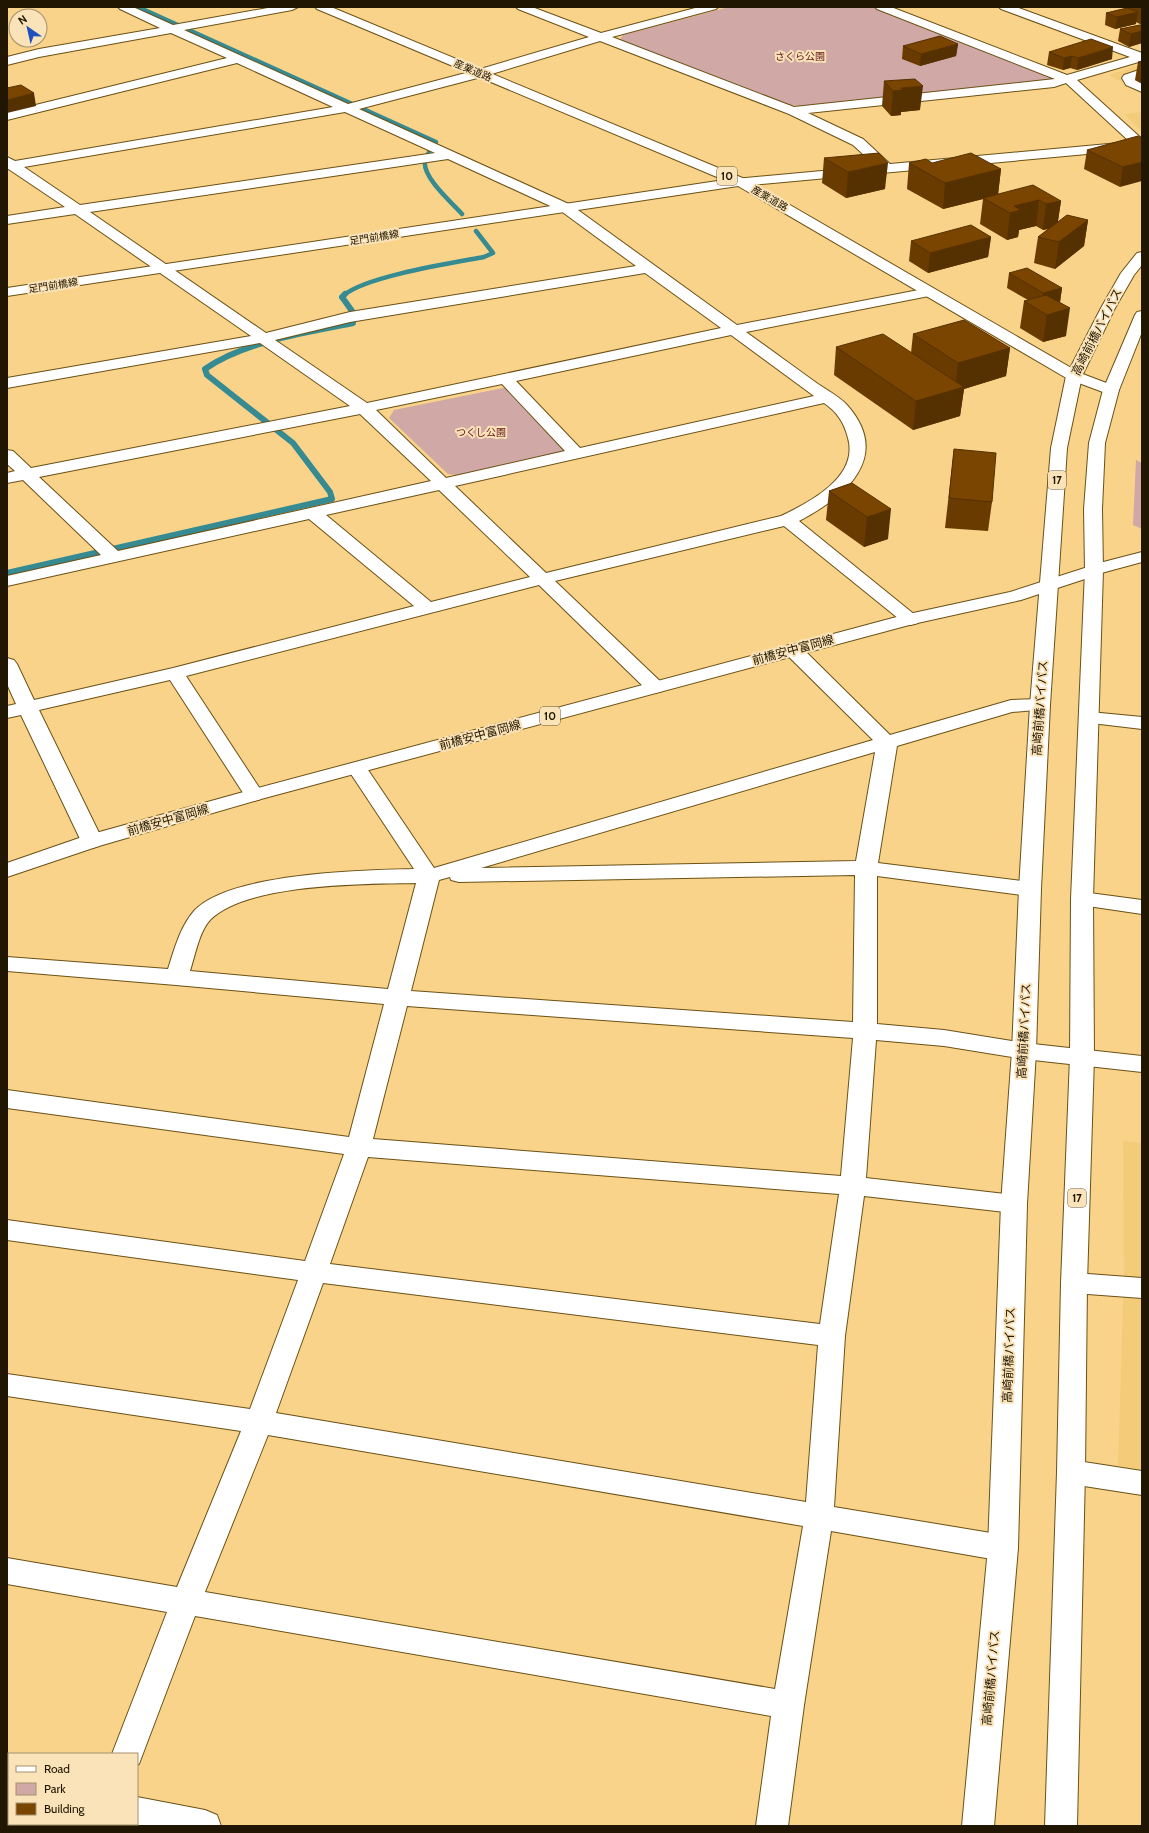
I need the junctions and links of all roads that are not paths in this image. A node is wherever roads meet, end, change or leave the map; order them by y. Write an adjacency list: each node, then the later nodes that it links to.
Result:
1 (124, 7): 10 (main road)
2 (292, 7): 10 (main road)
3 (321, 7): 17 (main road, 産業道路 / 10)
4 (522, 7): 9 (main road)
5 (559, 7): 9 (main road)
6 (712, 7): 12 (main road)
7 (881, 7): 19 (main road)
8 (1006, 7): 13 (main road)
9 (537, 13): 12 (main road)
10 (170, 28): 15 (main road); 16 (main road)
11 (1123, 36): 13 (main road)
12 (600, 37): 17 (main road); 22 (main road)
13 (1101, 42): 14 (main road)
14 (1142, 57): 19 (main road)
15 (239, 59): 21 (main road); 23 (main road)
16 (7, 61)
17 (481, 73): 21 (main road); 28 (main road, 産業道路 / 10)
18 (1142, 73): 20 (main road)
19 (1068, 80): 22 (main road); 24 (main road)
20 (1142, 88)
21 (349, 108): 25 (main road); 26 (main road)
22 (793, 111): 27 (main road)
23 (7, 116)
24 (1142, 145): 27 (main road, 足門前橋線)
25 (450, 155): 29 (main road); 30 (main road)
26 (10, 163): 30 (main road)
27 (886, 168): 28 (main road, 足門前橋線)
28 (740, 182): 29 (main road, 足門前橋線); 36 (main road, 産業道路 / 10)
29 (566, 208): 33 (main road, 足門前橋線); 34 (main road)
30 (77, 209): 31 (main road); 33 (main road)
31 (7, 220)
32 (1142, 256): 40 (main road, 高崎前橋バイパス / 17)
33 (165, 268): 35 (main road, 足門前橋線); 39 (main road)
34 (647, 268): 38 (main road); 39 (main road)
35 (7, 292)
36 (929, 292): 38 (main road); 40 (main road, 産業道路 / 10)
37 (1142, 316): 43 (main road, 17)
38 (734, 330): 41 (main road); 44 (main road)
39 (263, 338): 42 (main road); 45 (main road)
40 (1074, 376): 43 (main road, 産業道路 / 10); 58 (main road, 高崎前橋バイパス / 17)
41 (505, 378): 45 (main road); 46 (main road)
42 (7, 383)
43 (1111, 390): 55 (main road, 17)
44 (826, 398): 46 (main road); 52 (main road)
45 (364, 408): 48 (main road); 50 (main road)
46 (576, 453): 50 (main road)
47 (7, 455): 48 (main road)
48 (27, 474): 49 (main road); 53 (main road)
49 (7, 478)
50 (442, 484): 51 (main road); 56 (main road)
51 (312, 512): 53 (main road); 59 (main road)
52 (787, 520): 56 (main road); 60 (main road)
53 (113, 556): 57 (main road)
54 (1142, 556): 55 (main road, 前橋安中富岡線)
55 (1094, 570): 58 (main road, 前橋安中富岡線 / 10); 68 (main road, 17)
56 (542, 579): 59 (main road); 64 (main road)
57 (7, 581)
58 (1049, 586): 60 (main road, 前橋安中富岡線 / 10); 65 (main road, 高崎前橋バイパス / 17)
59 (429, 609): 63 (main road)
60 (912, 619): 61 (main road, 前橋安中富岡線 / 10)
61 (793, 650): 64 (main road, 前橋安中富岡線 / 10); 70 (main road)
62 (7, 664): 66 (main road)
63 (176, 673): 66 (main road); 72 (main road)
64 (655, 687): 71 (main road, 前橋安中富岡線 / 10)
65 (1040, 705): 70 (main road); 77 (main road, 高崎前橋バイパス / 17)
66 (29, 707): 67 (main road); 73 (main road)
67 (7, 712)
68 (1090, 718): 69 (main road); 78 (main road, 17)
69 (1142, 723)
70 (887, 743): 74 (main road); 76 (main road)
71 (357, 768): 72 (main road, 前橋安中富岡線 / 10); 76 (main road)
72 (254, 795): 73 (main road, 前橋安中富岡線 / 10)
73 (92, 842): 75 (main road, 前橋安中富岡線 / 10)
74 (866, 868): 76 (main road); 77 (main road); 83 (main road)
75 (7, 870)
76 (429, 876): 81 (main road); 82 (main road)
77 (1030, 890): 84 (main road, 高崎前橋バイパス / 17)
78 (1082, 899): 79 (main road); 85 (main road, 17)
79 (1142, 907)
80 (7, 964): 81 (main road)
81 (176, 976): 82 (main road)
82 (397, 998): 83 (main road); 88 (main road)
83 (866, 1031): 84 (main road); 89 (main road)
84 (1024, 1051): 85 (main road); 90 (main road, 高崎前橋バイパス / 17)
85 (1082, 1057): 86 (main road); 93 (main road, 17)
86 (1142, 1064)
87 (7, 1099): 88 (main road)
88 (359, 1147): 89 (main road); 92 (main road)
89 (853, 1186): 90 (main road); 95 (main road)
90 (1014, 1204): 101 (main road, 高崎前橋バイパス / 17)
91 (7, 1230): 92 (main road)
92 (315, 1272): 95 (main road); 97 (main road)
93 (1074, 1282): 94 (main road); 98 (main road, 17)
94 (1142, 1288)
95 (832, 1336): 100 (main road)
96 (7, 1385): 97 (main road)
97 (259, 1422): 100 (main road); 103 (main road)
98 (1071, 1472): 99 (main road); 110 (main road, 17)
99 (1142, 1483)
100 (819, 1516): 101 (main road); 104 (main road)
101 (1003, 1548): 109 (main road, 高崎前橋バイパス / 17)
102 (7, 1570): 103 (main road)
103 (185, 1603): 104 (main road); 105 (main road)
104 (788, 1705): 108 (main road)
105 (128, 1753)
106 (138, 1812): 107 (main road)
107 (205, 1826)
108 (772, 1826)
109 (978, 1826)
110 (1061, 1826)

